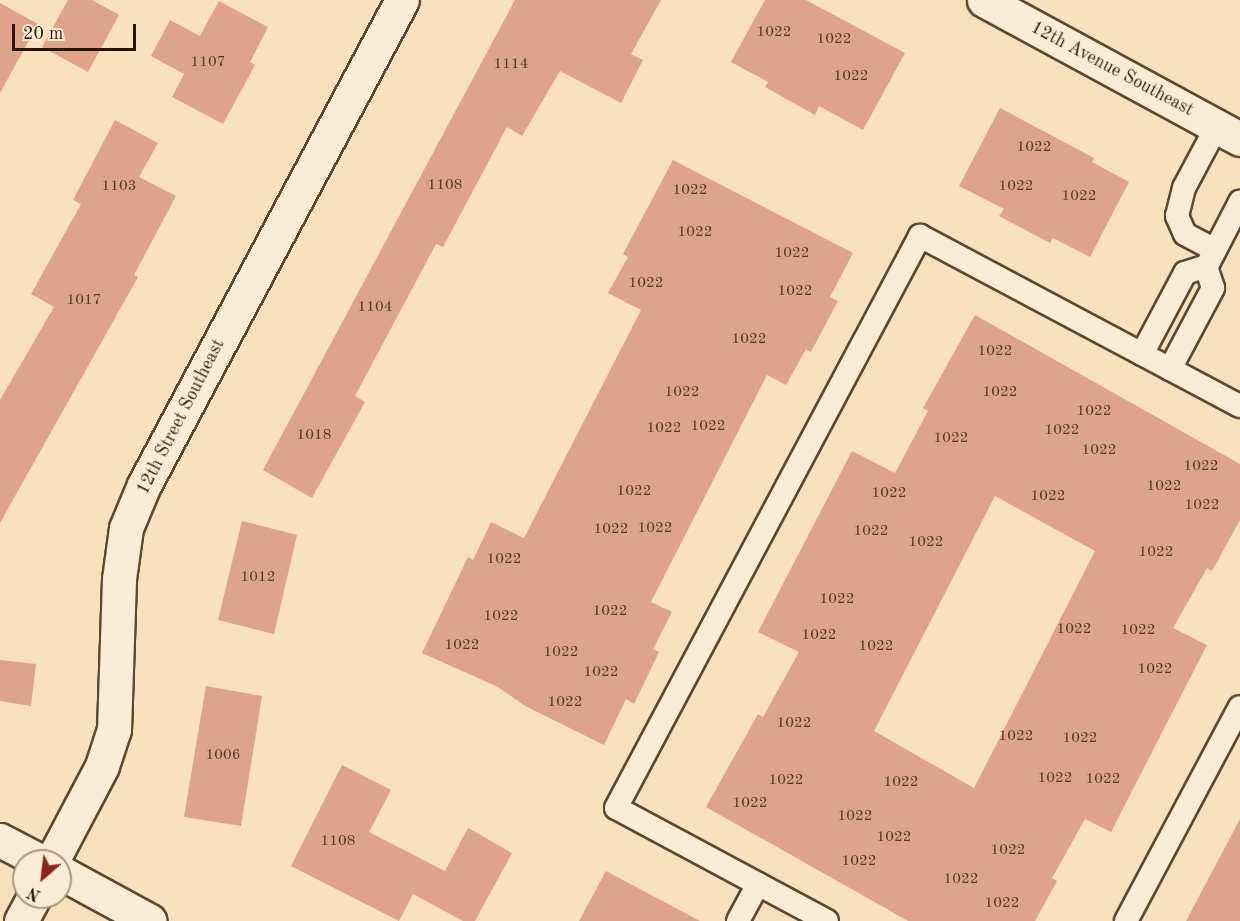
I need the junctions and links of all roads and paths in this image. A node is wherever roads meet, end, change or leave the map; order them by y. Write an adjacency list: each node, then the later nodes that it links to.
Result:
1 (402, 0): 12 (street, 12th Street Southeast)
2 (984, 0): 3 (street, 12th Avenue Southeast)
3 (1228, 133): 5 (lane)
4 (1240, 202): 5 (lane)
5 (1211, 258): 6 (lane); 7 (lane)
6 (1142, 354): 7 (lane); 14 (lane)
7 (1170, 369): 8 (lane)
8 (1240, 406)
9 (1240, 707): 18 (lane)
10 (0, 840): 11 (street)
11 (17, 849)
12 (58, 849)
13 (72, 879): 15 (street)
14 (758, 884): 16 (lane); 17 (lane)
15 (150, 921)
16 (738, 921)
17 (827, 921)
18 (1126, 921)

